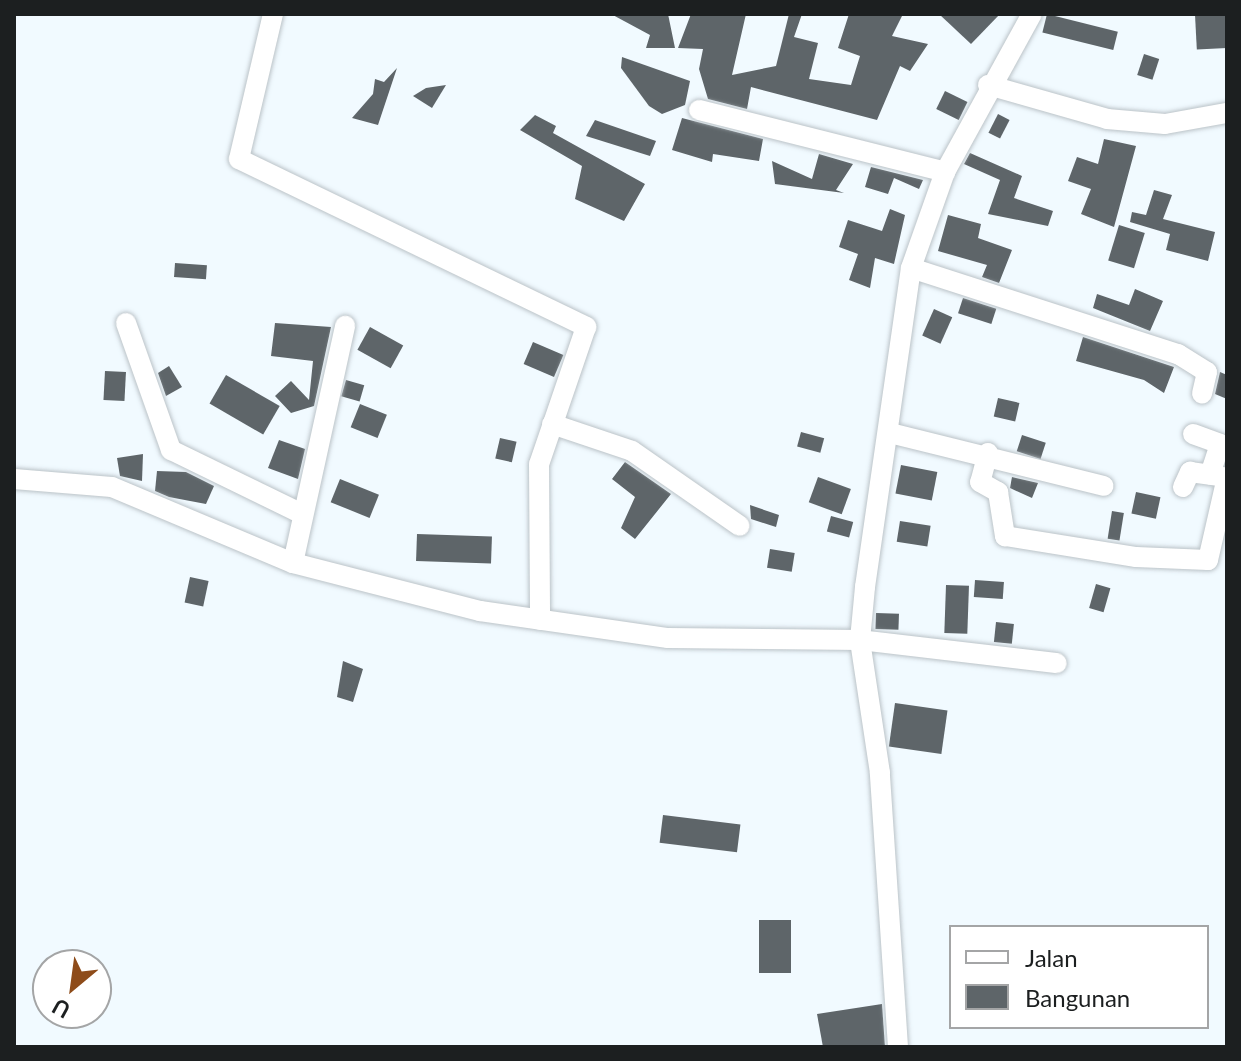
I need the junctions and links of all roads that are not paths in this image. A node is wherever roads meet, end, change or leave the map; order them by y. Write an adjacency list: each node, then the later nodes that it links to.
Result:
1 (273, 14): 11 (street)
2 (1032, 14): 3 (street)
3 (988, 85): 5 (street); 6 (street)
4 (699, 110): 6 (street)
5 (1227, 113)
6 (945, 172): 7 (street)
7 (911, 268): 10 (street); 12 (street)
8 (126, 323): 19 (street)
9 (345, 326): 19 (street)
10 (1202, 393)
11 (552, 424): 20 (street); 22 (street)
12 (890, 433): 14 (street); 23 (street)
13 (1193, 434): 15 (street)
14 (988, 453): 15 (street); 17 (street)
15 (1221, 476): 18 (street)
16 (14, 479): 21 (street)
17 (1104, 486)
18 (1183, 487)
19 (300, 513): 21 (street)
20 (740, 526)
21 (293, 563): 22 (street)
22 (540, 620): 23 (street)
23 (860, 640): 24 (street); 25 (street)
24 (1057, 663)
25 (898, 1047)

